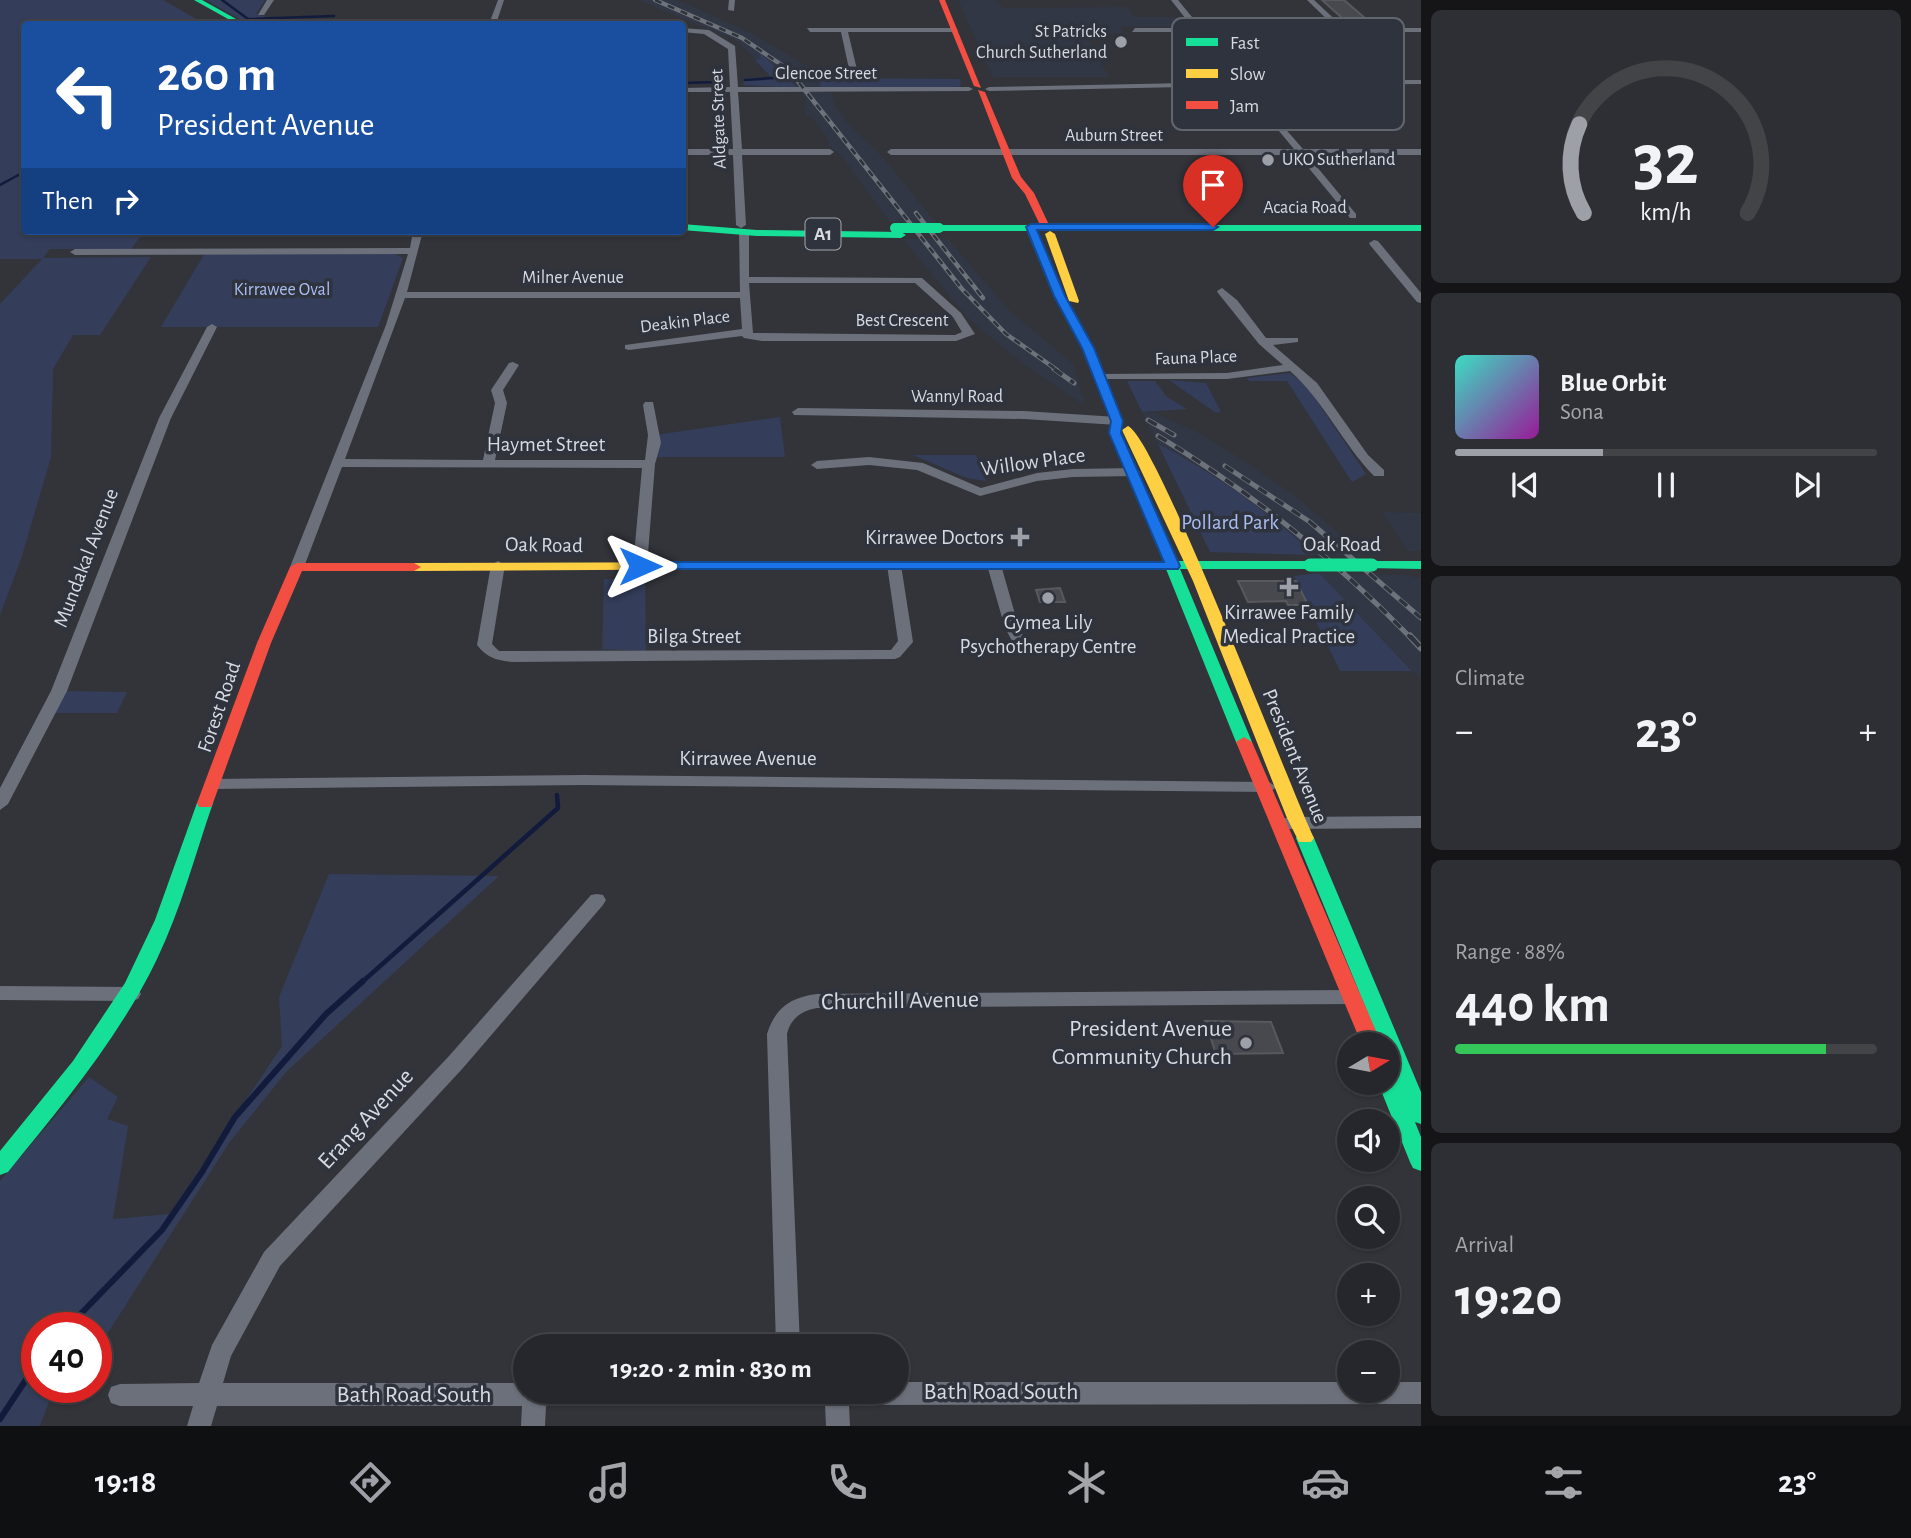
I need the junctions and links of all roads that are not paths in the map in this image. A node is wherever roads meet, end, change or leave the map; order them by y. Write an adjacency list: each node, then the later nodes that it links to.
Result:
1 (183, 0): 13 (main road)
2 (197, 0): 14 (main road)
3 (271, 0): 10 (street)
4 (501, 0): 15 (street)
5 (732, 0): 9 (street)
6 (942, 0): 19 (main road, President Avenue)
7 (1174, 0): 11 (street)
8 (1310, 0): 12 (street)
9 (732, 10)
10 (261, 13)
11 (1189, 18)
12 (1329, 18)
13 (221, 21)
14 (236, 21)
15 (493, 21)
16 (686, 30): 24 (street, Aldgate Street)
17 (810, 30): 18 (street)
18 (844, 30): 19 (street); 22 (street)
19 (954, 30): 26 (main road, President Avenue)
20 (1135, 30): 21 (street)
21 (1172, 30)
22 (855, 78)
23 (686, 80): 24 (street)
24 (734, 80): 28 (street, Aldgate Street)
25 (1172, 85): 26 (street, Glencoe Street)
26 (979, 89): 28 (street, Glencoe Street); 35 (main road, President Avenue)
27 (686, 90): 28 (street, Glencoe Street)
28 (735, 90): 32 (street, Aldgate Street)
29 (1282, 130): 30 (street)
30 (1300, 151): 35 (street, Auburn Street); 36 (street, Auburn Street); 37 (street)
31 (686, 152): 32 (street)
32 (736, 152): 33 (street); 41 (street, Aldgate Street)
33 (830, 152)
34 (891, 152): 35 (street, Auburn Street)
35 (1006, 152): 42 (main road, President Avenue)
36 (1421, 152)
37 (1353, 216)
38 (686, 220): 41 (main road, A1)
39 (686, 227): 41 (main road, A1)
40 (1421, 228): 42 (main road, Acacia Road / A1)
41 (743, 229): 42 (main road, Acacia Road / A1, bridge); 48 (street, Aldgate Street)
42 (1040, 231): 43 (main road, Acacia Road / A1); 60 (main road, President Avenue)
43 (1421, 234)
44 (417, 235): 46 (street, Forest Road)
45 (1374, 243): 52 (street)
46 (414, 251): 47 (street); 50 (street, Forest Road)
47 (75, 253)
48 (744, 280): 51 (street, Aldgate Street); 54 (street, Best Crescent)
49 (1222, 291): 56 (street, Fauna Place)
50 (400, 295): 51 (street, Milner Avenue); 64 (street, Forest Road)
51 (746, 295): 54 (street, Aldgate Street)
52 (1421, 300)
53 (212, 327): 82 (street, Mundakal Avenue)
54 (749, 334): 57 (street, Deakin Place)
55 (1294, 340): 56 (street, Fauna Place)
56 (1263, 342): 59 (street, Fauna Place)
57 (629, 347)
58 (513, 365): 65 (street)
59 (1292, 367): 60 (street, Fauna Place); 69 (street, Fauna Place)
60 (1100, 377): 63 (main road, President Avenue)
61 (649, 405): 66 (street)
62 (798, 412): 63 (street, Wannyl Road)
63 (1117, 421): 68 (main road, President Avenue); 77 (main road, President Avenue)
64 (340, 463): 65 (street, Haymet Street); 76 (street, Forest Road)
65 (488, 464): 66 (street, Haymet Street)
66 (649, 464): 74 (street)
67 (817, 466): 68 (street, Willow Place)
68 (1134, 472): 75 (main road, President Avenue)
69 (1379, 473)
70 (498, 565): 71 (street, Bilga Street); 74 (main road, Oak Road); 76 (main road, Oak Road)
71 (894, 565): 72 (main road, Oak Road); 74 (main road, Oak Road)
72 (994, 565): 75 (main road, Oak Road); 78 (street)
73 (1421, 565): 77 (main road, Oak Road, bridge)
74 (640, 566)
75 (1173, 566): 77 (main road, Oak Road); 80 (main road, President Avenue)
76 (297, 567): 79 (main road, Forest Road)
77 (1194, 567): 81 (main road, President Avenue)
78 (1025, 652)
79 (213, 784): 80 (street, Kirrawee Avenue); 88 (main road, Forest Road)
80 (1260, 786): 81 (street, Kirrawee Avenue); 84 (main road, President Avenue)
81 (1282, 790): 85 (main road, President Avenue)
82 (0, 804)
83 (1421, 822): 85 (street)
84 (1276, 823): 85 (street); 89 (main road, President Avenue)
85 (1299, 823): 92 (main road, President Avenue)
86 (597, 900): 99 (street, Erang Avenue)
87 (0, 993): 88 (street)
88 (131, 994): 94 (main road, Forest Road)
89 (1352, 997): 90 (main road, President Avenue); 95 (street, Churchill Avenue)
90 (1367, 1032)
91 (1394, 1096): 93 (main road)
92 (1421, 1116)
93 (1421, 1162)
94 (0, 1166)
95 (788, 1334)
96 (909, 1393): 97 (street, Bath Road South)
97 (1421, 1393)
98 (120, 1395): 99 (street, Bath Road South)
99 (206, 1395): 100 (street, Bath Road South); 103 (street, Erang Avenue)
100 (513, 1395)
101 (534, 1404): 104 (street)
102 (837, 1404): 105 (street)
103 (199, 1426)
104 (533, 1426)
105 (838, 1426)

